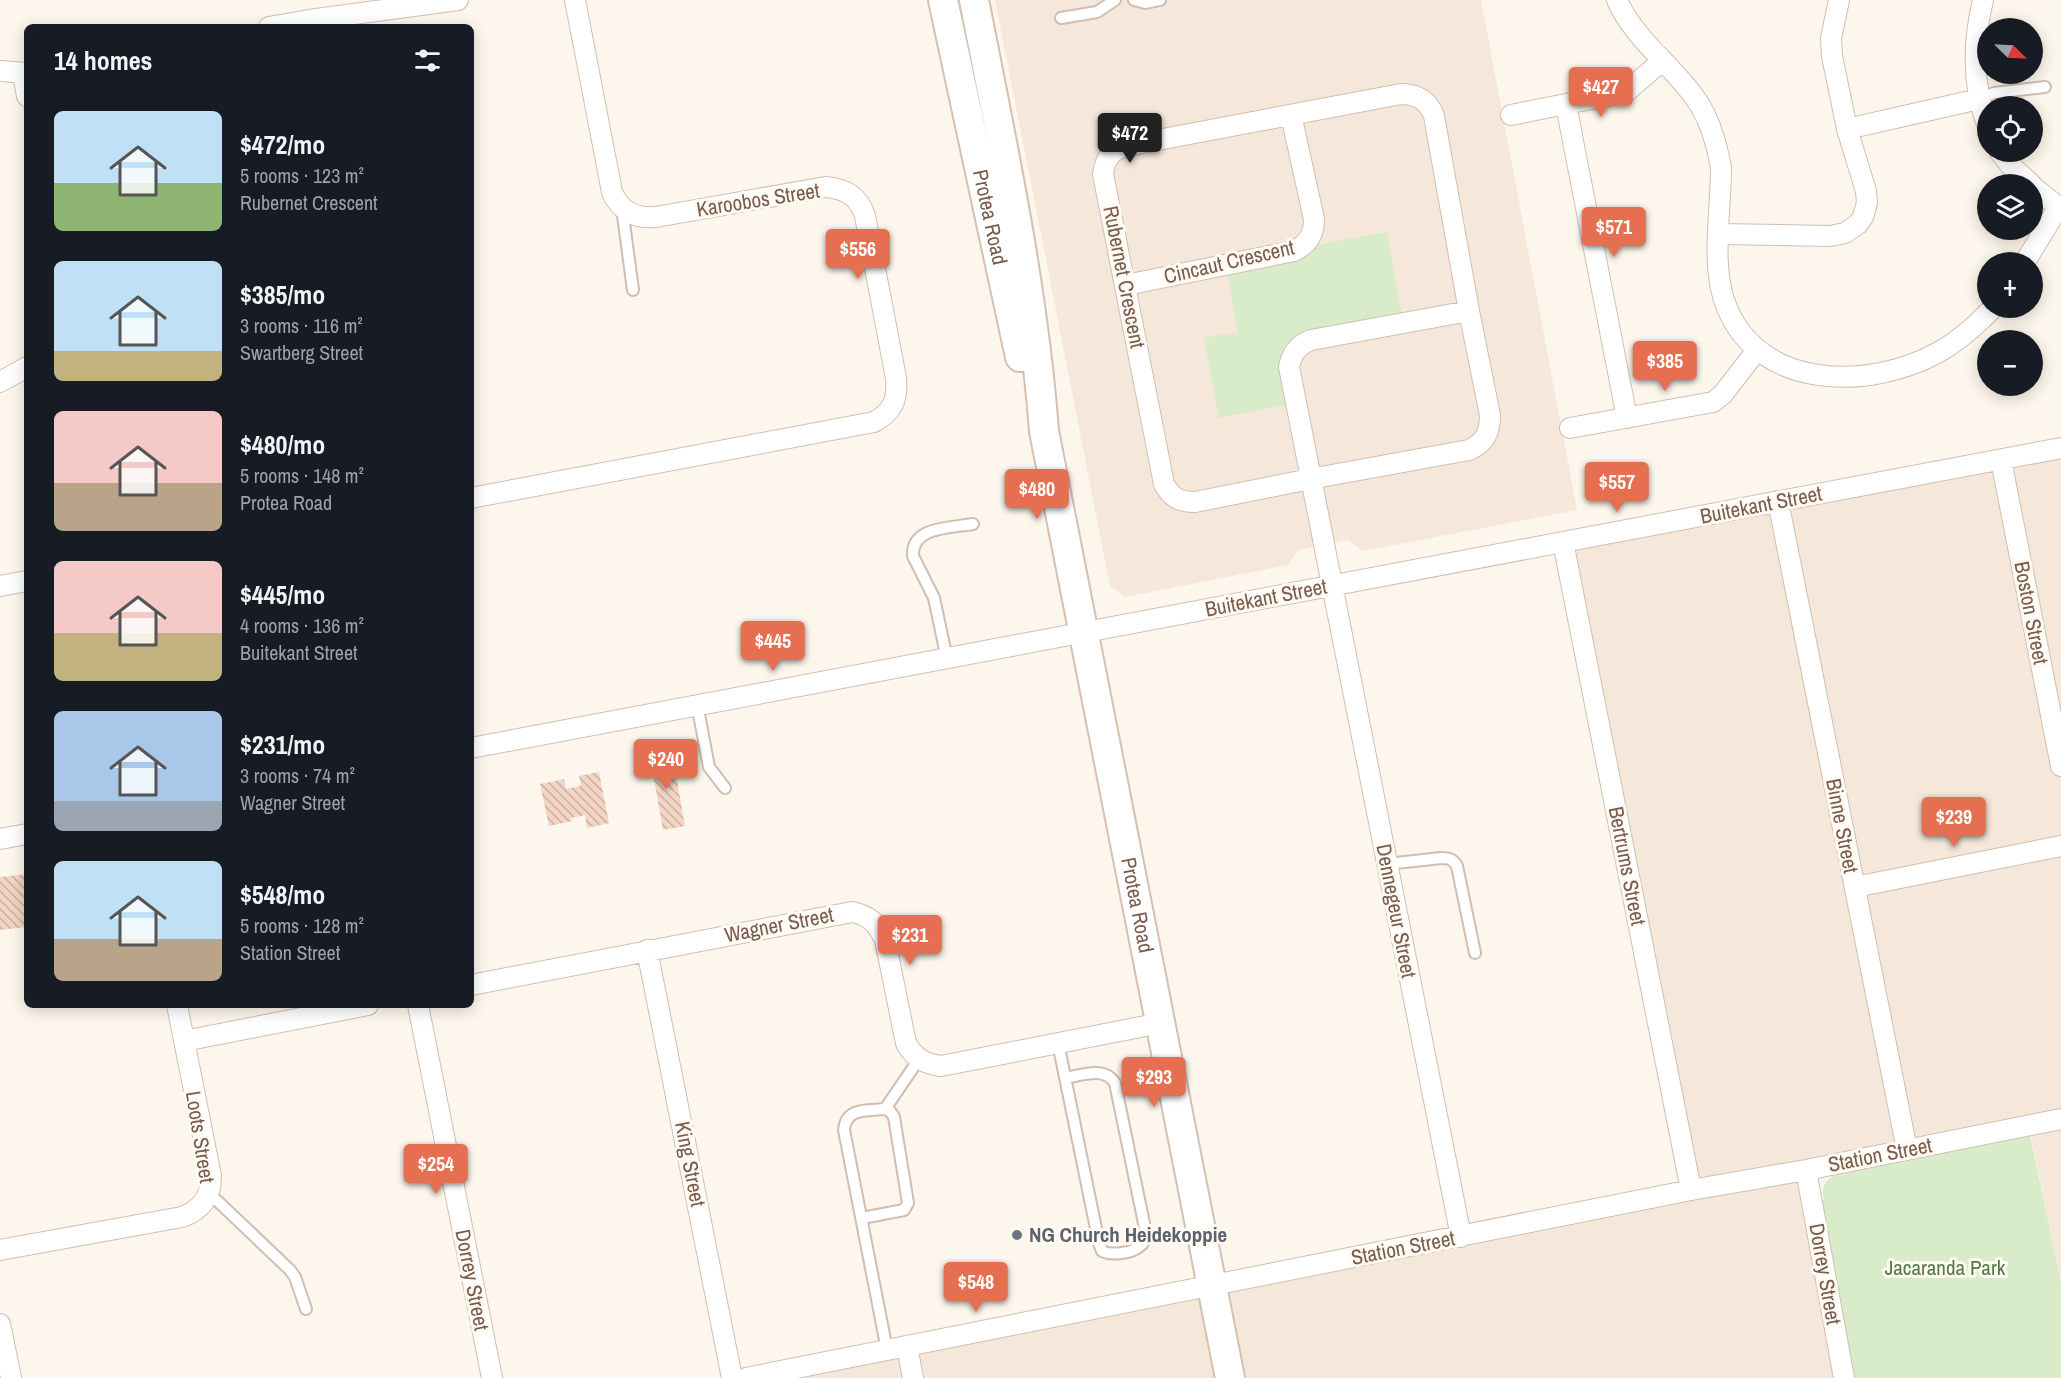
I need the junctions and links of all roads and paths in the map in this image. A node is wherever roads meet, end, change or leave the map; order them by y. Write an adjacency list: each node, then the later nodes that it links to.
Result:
1 (458, 0): 12 (street)
2 (575, 0): 28 (street)
3 (943, 0): 41 (street, Protea Road)
4 (974, 0): 41 (street, Protea Road)
5 (1115, 0): 11 (lane)
6 (1134, 0): 7 (lane)
7 (1160, 0)
8 (1617, 0): 14 (street)
9 (1839, 0): 24 (street)
10 (1983, 0): 18 (street)
11 (1061, 18)
12 (352, 21): 13 (street)
13 (310, 24)
14 (1662, 61): 21 (street); 30 (street)
15 (0, 71): 16 (street)
16 (24, 73)
17 (2044, 87): 19 (lane)
18 (1978, 96)
19 (1986, 96)
20 (1977, 99): 24 (street)
21 (1566, 105): 23 (street); 39 (street)
22 (1291, 115): 32 (street, Cincaut Crescent); 32 (street, Rubernet Crescent); 34 (street, Rubernet Crescent)
23 (1511, 115)
24 (1847, 129): 30 (street)
25 (2008, 162): 26 (street)
26 (2019, 174)
27 (2043, 194): 29 (street)
28 (622, 207): 33 (lane); 45 (street, Karoobos Street)
29 (2060, 208): 31 (street)
30 (1719, 234): 36 (street)
31 (2031, 252)
32 (1126, 285): 44 (street, Rubernet Crescent)
33 (633, 290)
34 (1468, 312): 44 (street, Dennegeur Street); 44 (street, Rubernet Crescent)
35 (1984, 318): 36 (street)
36 (1757, 350): 39 (street)
37 (24, 369): 38 (street)
38 (0, 382)
39 (1627, 418): 40 (street)
40 (1570, 428)
41 (1044, 431): 52 (street, Protea Road)
42 (2061, 448): 43 (street, Buitekant Street)
43 (2001, 460): 46 (street, Buitekant Street); 56 (street, Boston Street)
44 (1310, 479): 50 (street, Dennegeur Street)
45 (474, 497)
46 (1778, 501): 48 (street, Buitekant Street); 62 (street, Binne Street)
47 (973, 524): 53 (lane)
48 (1563, 542): 50 (street, Buitekant Street); 78 (street, Bertrums Street)
49 (24, 582): 51 (street)
50 (1332, 585): 52 (street, Buitekant Street); 61 (street, Dennegeur Street)
51 (0, 586)
52 (1083, 632): 53 (street, Buitekant Street); 69 (street, Protea Road)
53 (947, 659): 54 (street, Buitekant Street)
54 (697, 704): 55 (street, Buitekant Street); 57 (lane)
55 (474, 747)
56 (2061, 766)
57 (725, 788)
58 (24, 835): 59 (street)
59 (0, 839)
60 (2061, 846): 62 (street)
61 (1387, 864): 64 (lane); 81 (street, Dennegeur Street)
62 (1855, 887): 76 (street, Binne Street)
63 (647, 950): 65 (street, Wagner Street); 72 (street, Wagner Street); 90 (street, King Street)
64 (1475, 953)
65 (474, 984)
66 (178, 1008): 70 (street, Loots Street)
67 (353, 1008): 70 (street)
68 (419, 1008): 89 (street, Dorrey Street)
69 (1161, 1023): 71 (street); 83 (street, Protea Road)
70 (184, 1041): 79 (street, Loots Street)
71 (1058, 1043): 72 (street); 73 (lane)
72 (919, 1059): 74 (lane)
73 (1065, 1078): 73 (lane)
74 (885, 1109): 80 (lane); 80 (lane)
75 (2061, 1119): 76 (street, Station Street)
76 (1907, 1150): 77 (street, Station Street)
77 (1806, 1170): 78 (street, Station Street); 94 (street, Dorrey Street)
78 (1691, 1190): 81 (street, Station Street)
79 (209, 1193): 82 (street, Loots Street); 84 (lane)
80 (862, 1218): 87 (lane)
81 (1461, 1237): 83 (street, Station Street)
82 (0, 1251)
83 (1212, 1285): 86 (street, Station Street); 93 (street, Protea Road)
84 (306, 1309)
85 (0, 1324): 88 (street)
86 (907, 1346): 87 (street, Station Street); 92 (street)
87 (887, 1350): 91 (street, Station Street)
88 (11, 1378)
89 (492, 1378)
90 (732, 1378)
91 (746, 1378)
92 (913, 1378)
93 (1230, 1378)
94 (1844, 1378)

